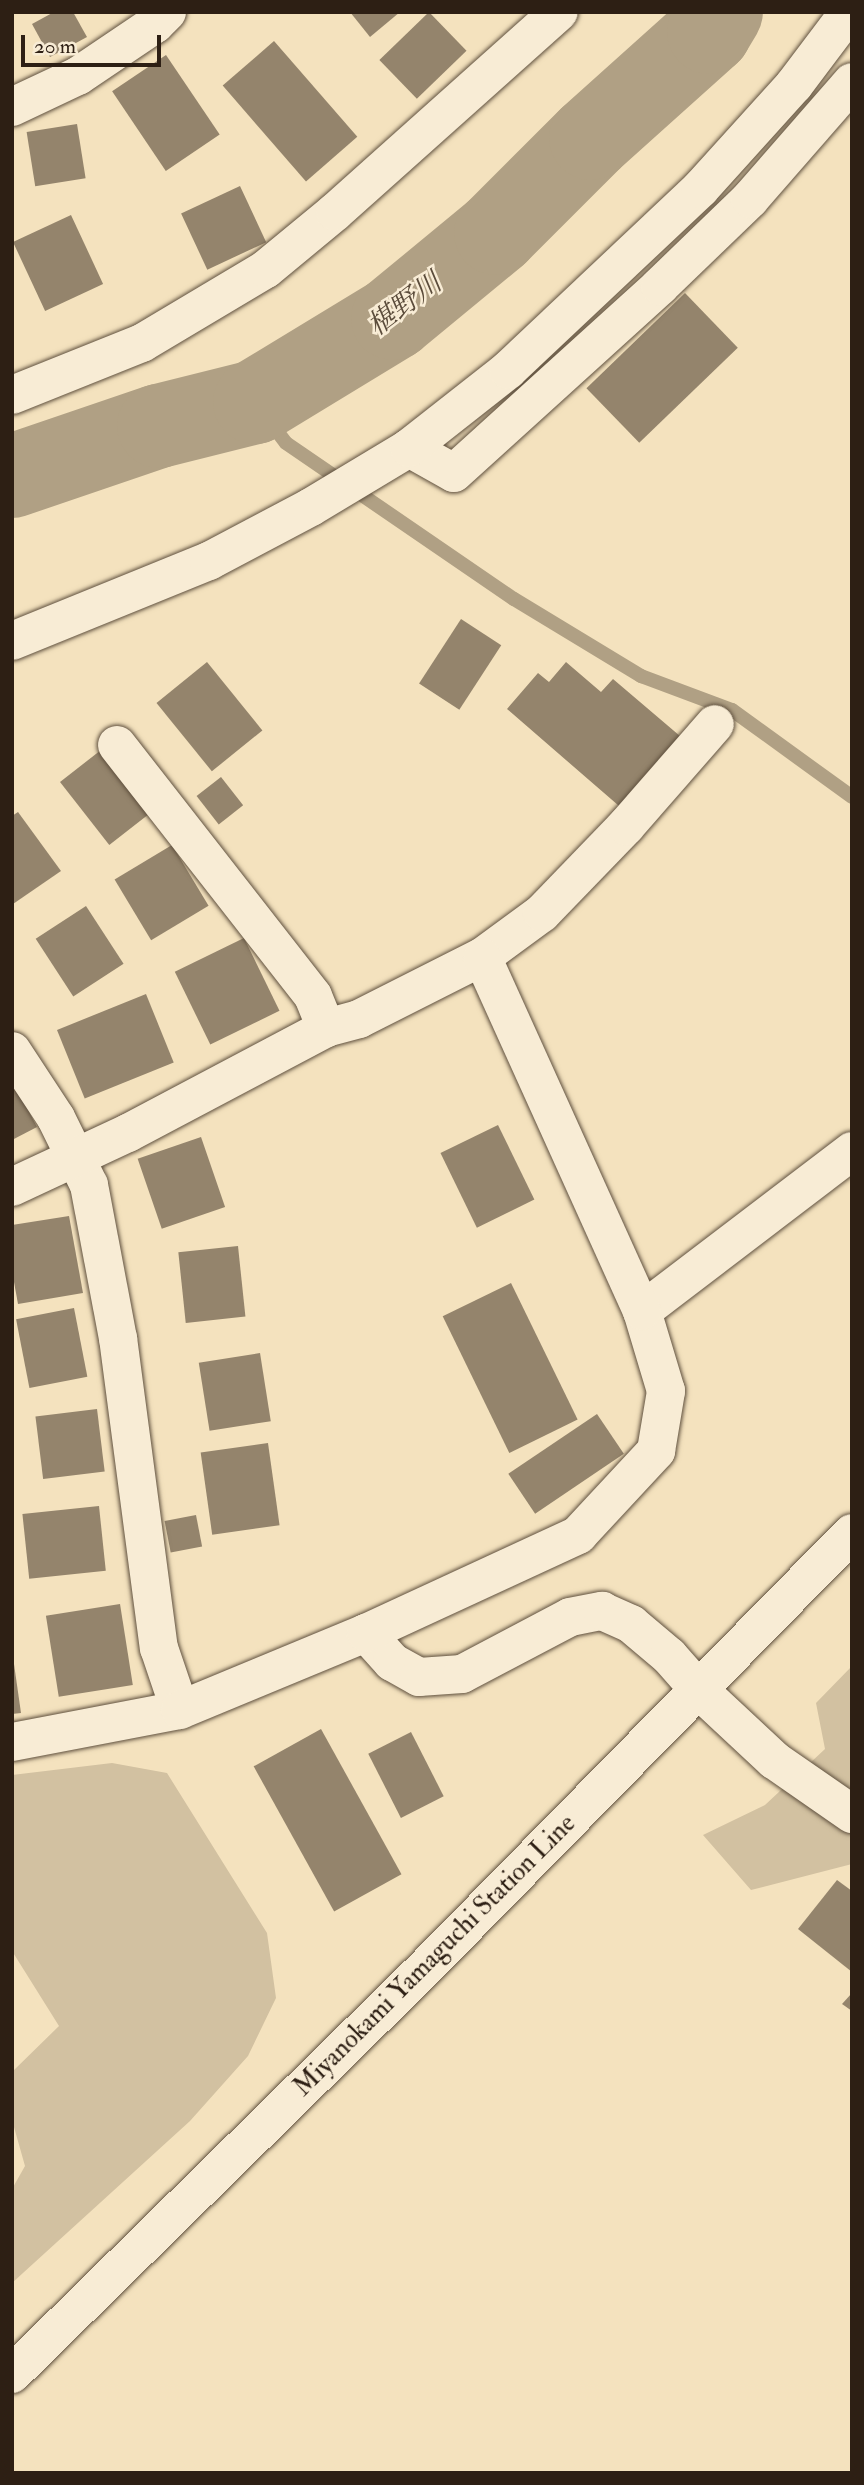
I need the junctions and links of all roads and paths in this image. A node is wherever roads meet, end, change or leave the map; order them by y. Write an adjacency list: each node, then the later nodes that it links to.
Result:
1 (167, 12): 5 (street)
2 (559, 12): 6 (street)
3 (849, 12): 7 (street)
4 (852, 82): 7 (street)
5 (12, 107)
6 (12, 395)
7 (409, 448): 8 (street)
8 (12, 641)
9 (715, 724): 11 (street)
10 (117, 745): 12 (street)
11 (482, 957): 12 (street); 17 (street)
12 (326, 1028): 15 (street)
13 (12, 1051): 15 (street)
14 (852, 1151): 17 (street)
15 (76, 1157): 16 (street); 21 (street)
16 (12, 1187)
17 (642, 1311): 19 (street)
18 (852, 1533): 20 (street, Miyanokami Yamaguchi Station Line)
19 (366, 1633): 20 (street); 21 (street)
20 (699, 1690): 23 (street); 24 (street, Miyanokami Yamaguchi Station Line)
21 (180, 1710): 22 (street)
22 (12, 1742)
23 (852, 1814)
24 (12, 2374)

